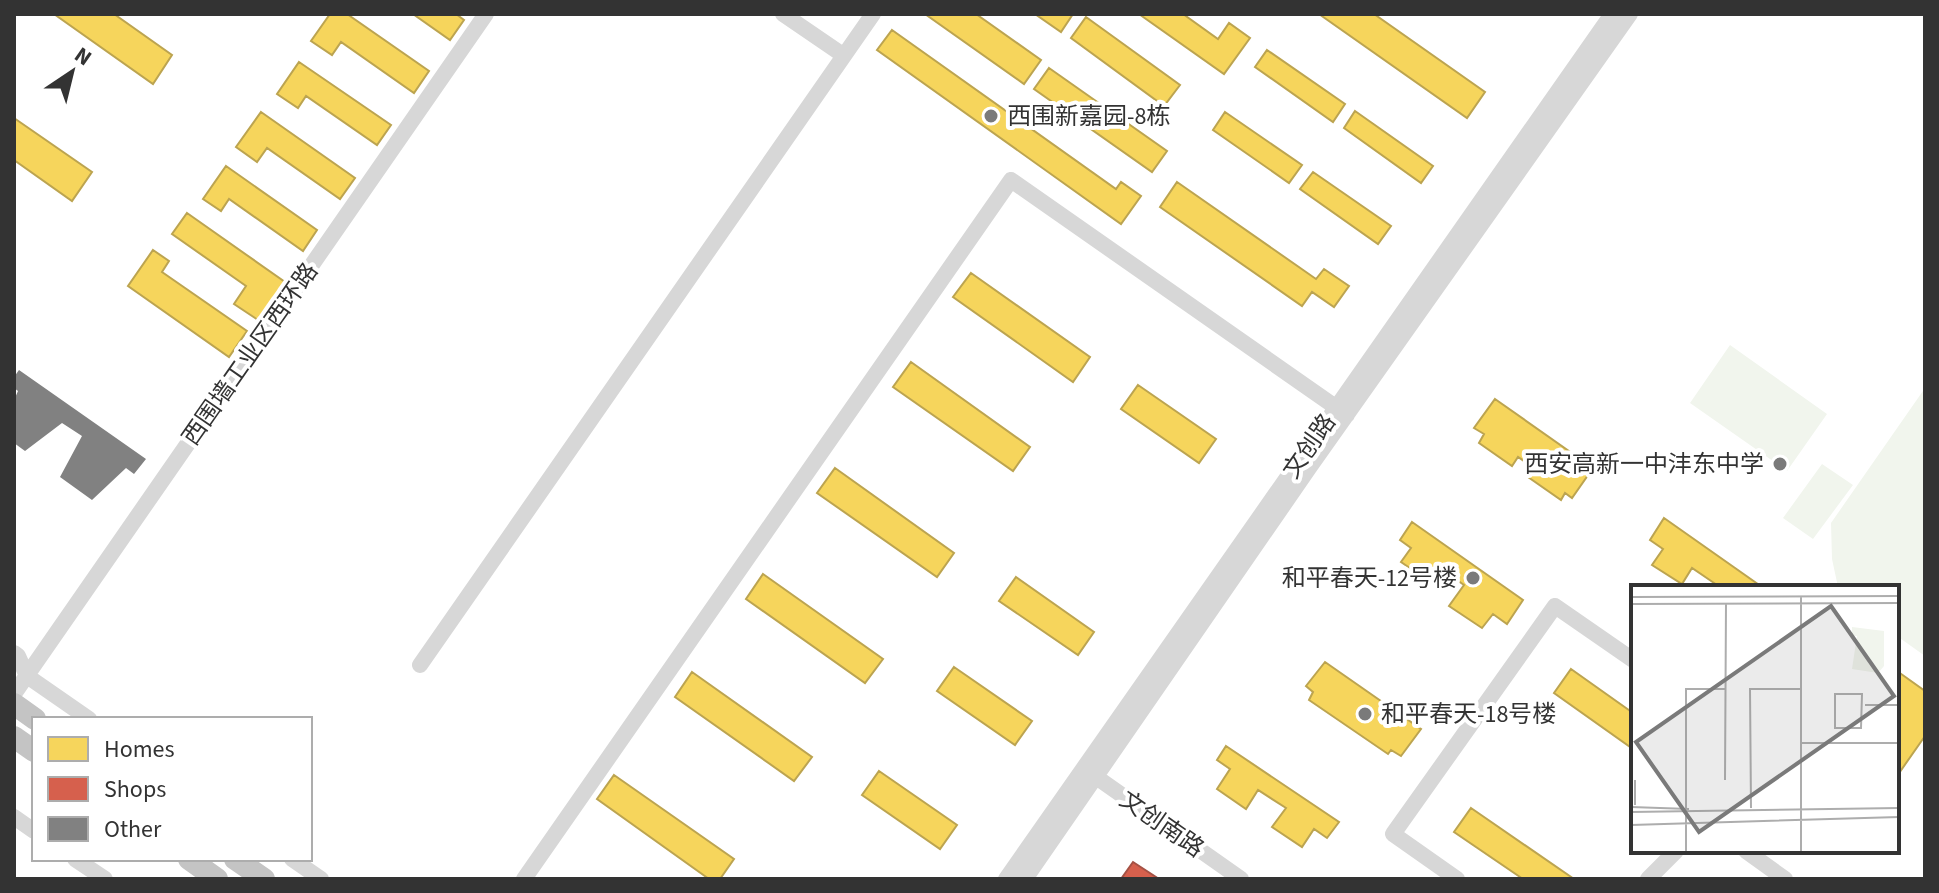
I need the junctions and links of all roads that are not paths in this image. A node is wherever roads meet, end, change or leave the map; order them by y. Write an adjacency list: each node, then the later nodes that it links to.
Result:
1 (486, 14): 11 (street, 西围墙工业区西环路)
2 (783, 14): 6 (street)
3 (873, 14): 6 (street)
4 (1612, 14): 7 (street, 文创路)
5 (1630, 14): 7 (street, 文创路)
6 (843, 55): 10 (street)
7 (1342, 411): 18 (street, 文创路); 31 (street)
8 (14, 653): 11 (street)
9 (1631, 659): 35 (street)
10 (420, 665)
11 (27, 676): 12 (street, 西围墙工业区西环路); 15 (street)
12 (14, 694)
13 (14, 704): 14 (highway)
14 (32, 717)
15 (86, 717)
16 (14, 737): 17 (highway)
17 (32, 750)
18 (1090, 773): 32 (street, 文创路); 33 (street, 文创路); 34 (street, 文创南路)
19 (14, 817): 20 (street)
20 (32, 830)
21 (1674, 853): 36 (street)
22 (1749, 853): 37 (street)
23 (78, 861): 27 (street)
24 (192, 861): 28 (highway)
25 (238, 861): 29 (highway)
26 (295, 861): 30 (street)
27 (105, 879)
28 (217, 879)
29 (264, 879)
30 (321, 879)
31 (524, 879)
32 (1006, 879)
33 (1025, 879)
34 (1241, 879)
35 (1457, 879)
36 (1648, 879)
37 (1785, 879)

